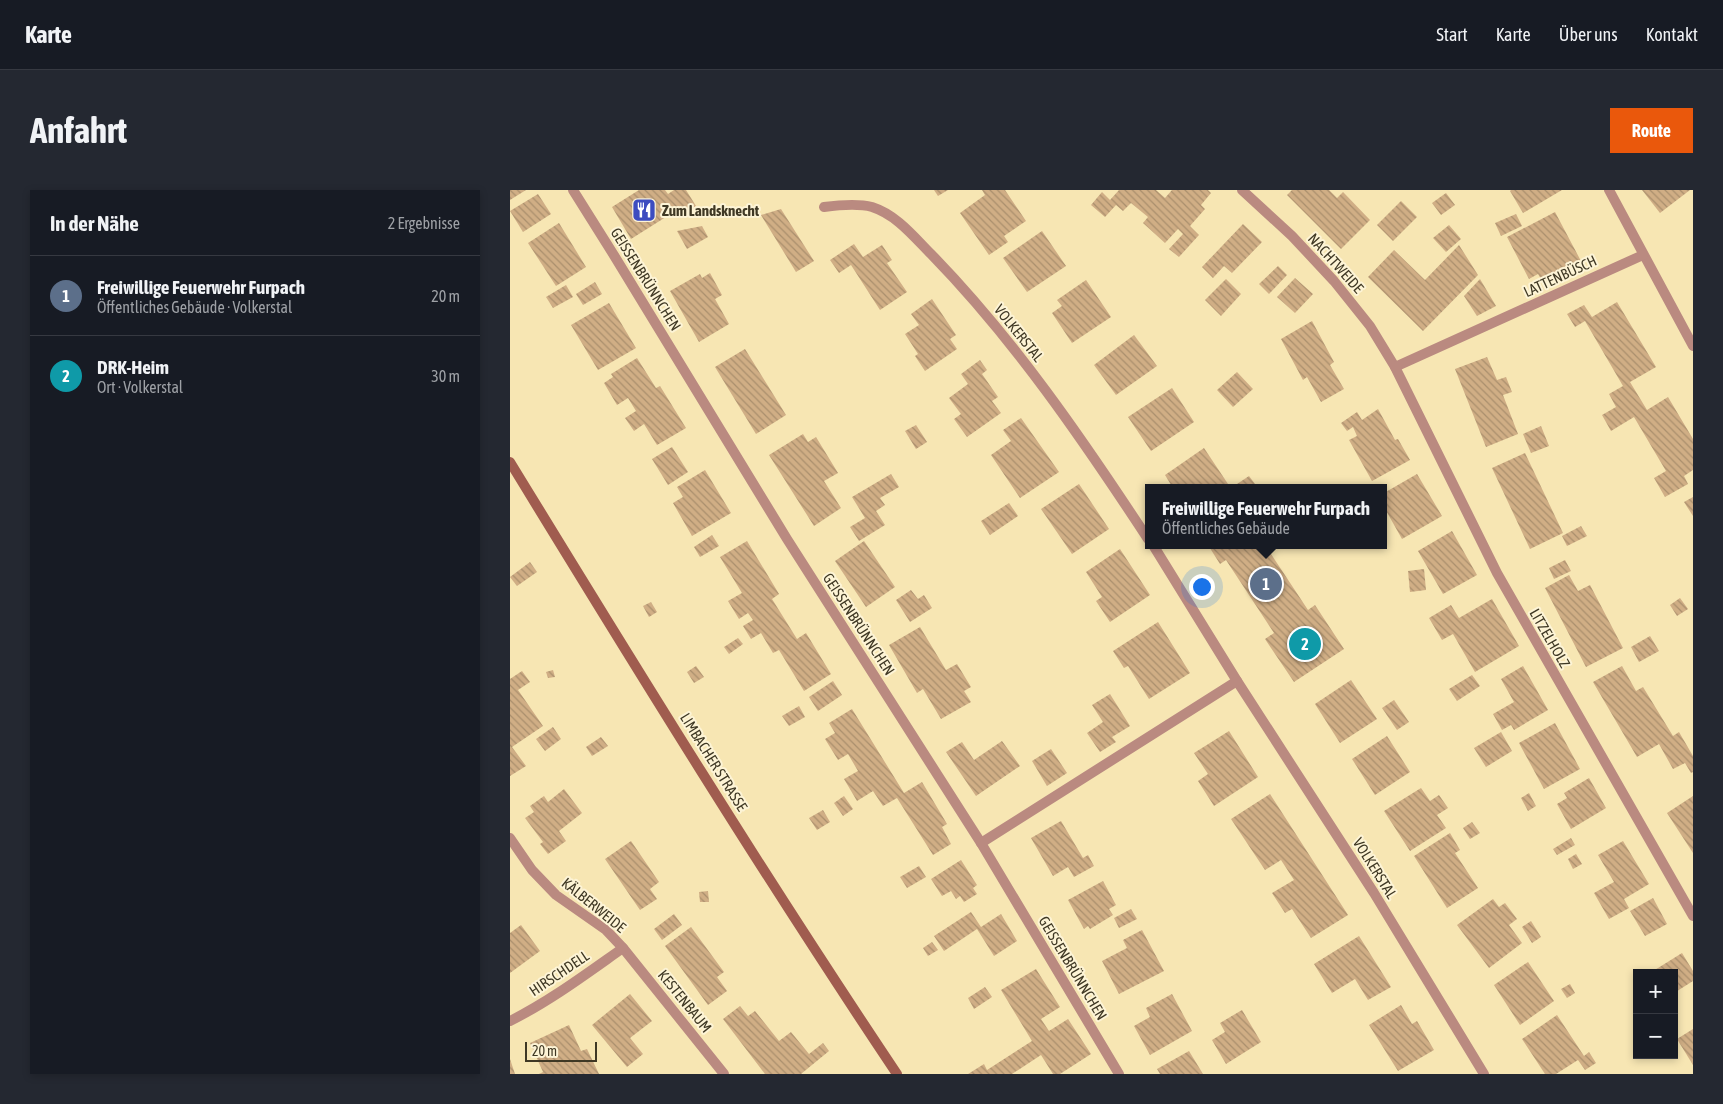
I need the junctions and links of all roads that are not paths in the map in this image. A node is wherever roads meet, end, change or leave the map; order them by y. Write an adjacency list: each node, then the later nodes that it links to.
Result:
1 (573, 190): 13 (street, GEISSENBRÜNNCHEN)
2 (1242, 190): 7 (street, NACHTWEIDE)
3 (1609, 190): 5 (street)
4 (824, 207): 9 (street, VOLKERSTAL)
5 (1643, 255): 6 (street); 7 (street, LATTENBÜSCH)
6 (1693, 346)
7 (1395, 367): 14 (street, LITZELHOLZ)
8 (510, 462): 18 (main road, LIMBACHER STRASSE)
9 (1145, 534)
10 (1154, 549): 11 (street, VOLKERSTAL)
11 (1237, 681): 13 (street); 20 (street, VOLKERSTAL)
12 (510, 838): 15 (street, KÄLBERWEIDE)
13 (981, 843): 19 (street, GEISSENBRÜNNCHEN)
14 (1693, 916)
15 (623, 948): 16 (street, HIRSCHDELL); 17 (street, KESTENBAUM)
16 (510, 1021)
17 (724, 1074)
18 (897, 1074)
19 (1119, 1074)
20 (1484, 1074)

